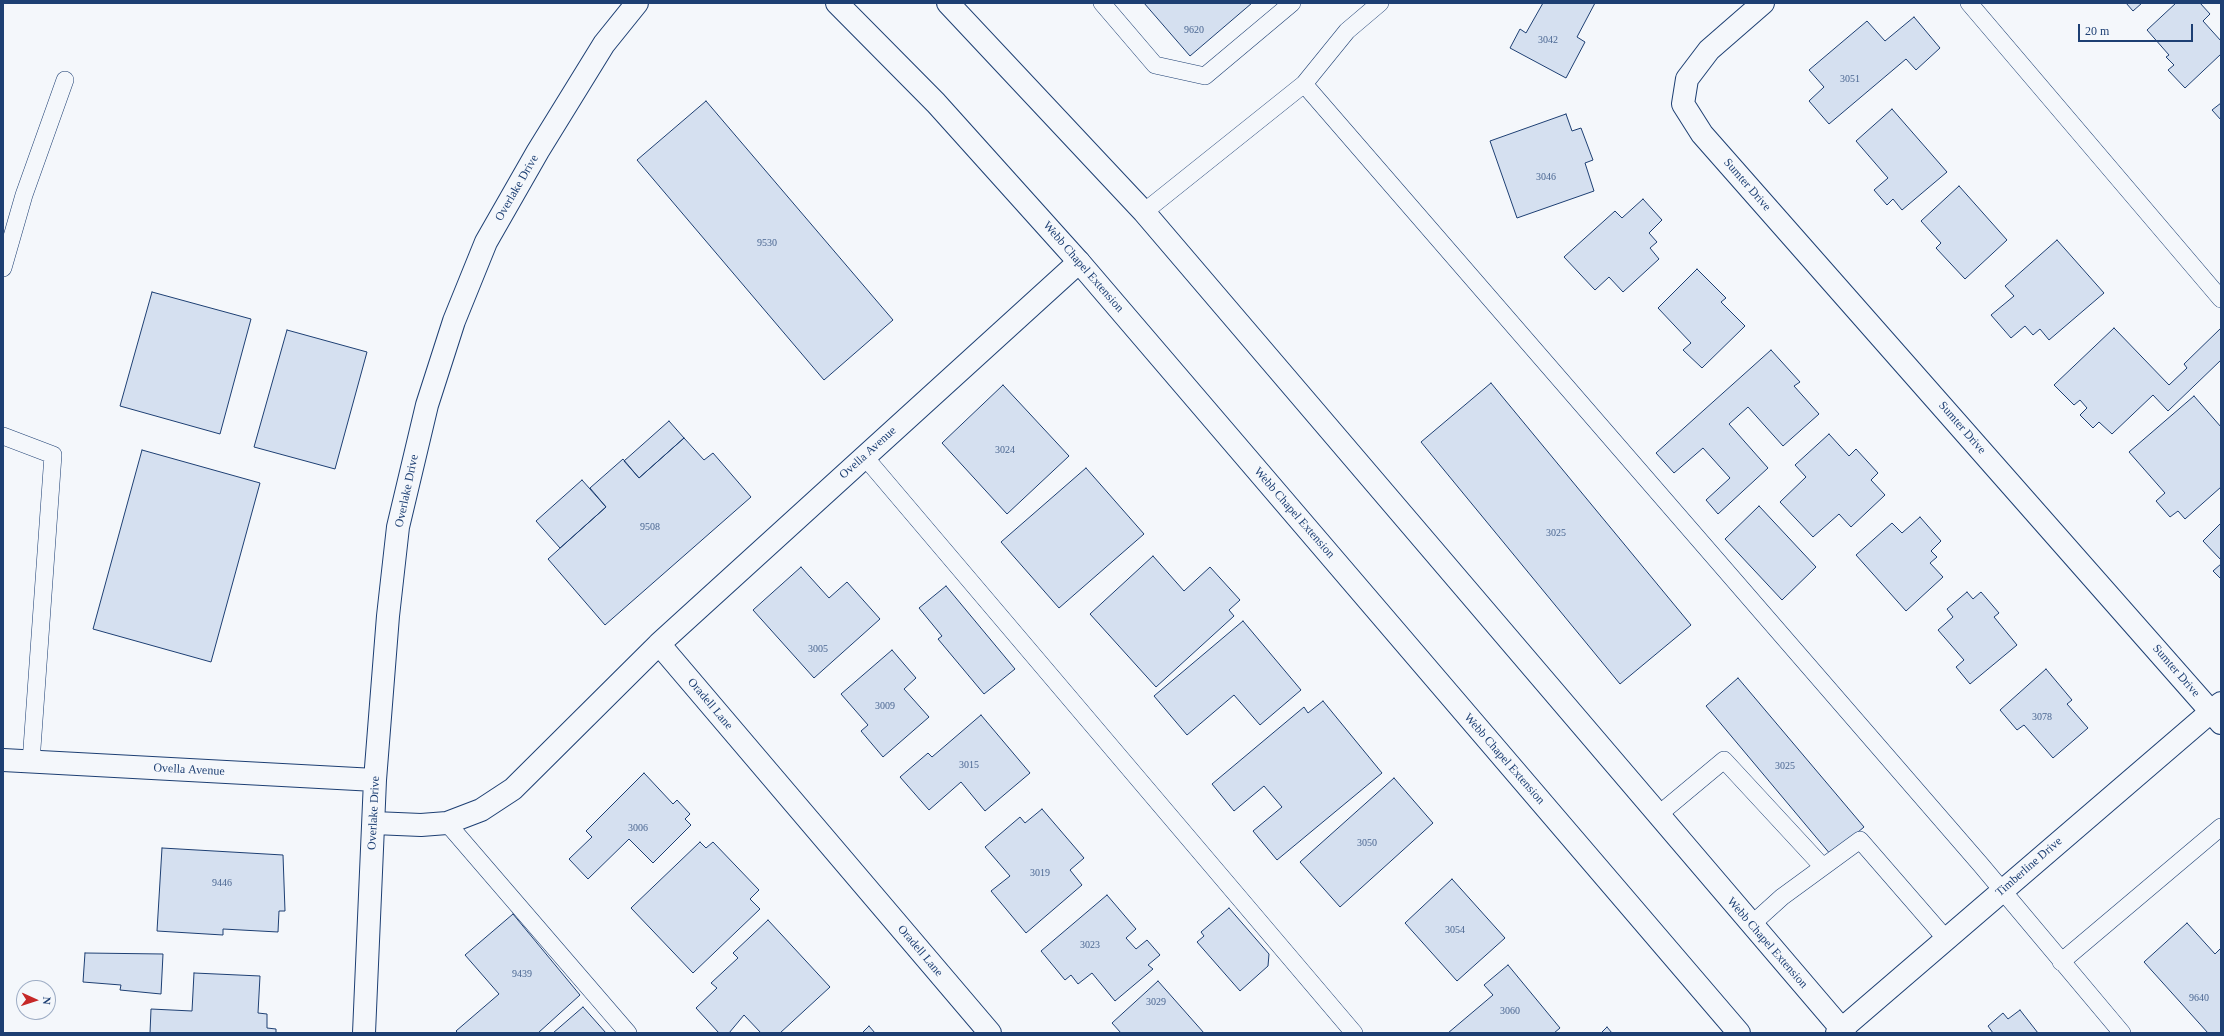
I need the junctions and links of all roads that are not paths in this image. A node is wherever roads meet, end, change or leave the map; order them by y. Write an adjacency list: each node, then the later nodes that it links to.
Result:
1 (637, 3): 21 (street, Overlake Drive)
2 (837, 3): 12 (street, Webb Chapel Extension)
3 (948, 3): 11 (street, Webb Chapel Extension)
4 (1102, 3): 5 (lane)
5 (1292, 3)
6 (1380, 3): 10 (lane)
7 (1763, 3): 18 (street, Sumter Drive)
8 (1969, 3): 14 (lane)
9 (66, 80): 13 (lane)
10 (1304, 84): 11 (lane); 27 (lane)
11 (1144, 212): 22 (street, Webb Chapel Extension)
12 (1079, 262): 16 (street, Ovella Avenue); 36 (street, Webb Chapel Extension)
13 (3, 268)
14 (2221, 299)
15 (3, 436): 20 (lane)
16 (864, 456): 17 (street, Ovella Avenue); 35 (lane)
17 (659, 644): 24 (street); 34 (street, Oradell Lane)
18 (2218, 712): 27 (street, Timberline Drive)
19 (3, 760): 20 (street, Ovella Avenue)
20 (31, 762): 21 (street, Ovella Avenue)
21 (375, 780): 23 (street, Overlake Drive)
22 (1658, 815): 26 (lane); 28 (street, Webb Chapel Extension)
23 (374, 823): 24 (street); 32 (street, Overlake Drive)
24 (447, 823): 33 (lane)
25 (2221, 827): 30 (lane)
26 (1823, 867): 28 (lane); 29 (lane)
27 (2002, 890): 29 (street, Timberline Drive); 30 (lane)
28 (1751, 925): 31 (street, Webb Chapel Extension)
29 (1946, 939): 31 (street, Timberline Drive)
30 (2061, 962): 37 (lane)
31 (1841, 1032)
32 (364, 1033)
33 (628, 1033)
34 (990, 1033)
35 (1354, 1033)
36 (1739, 1033)
37 (2122, 1033)

